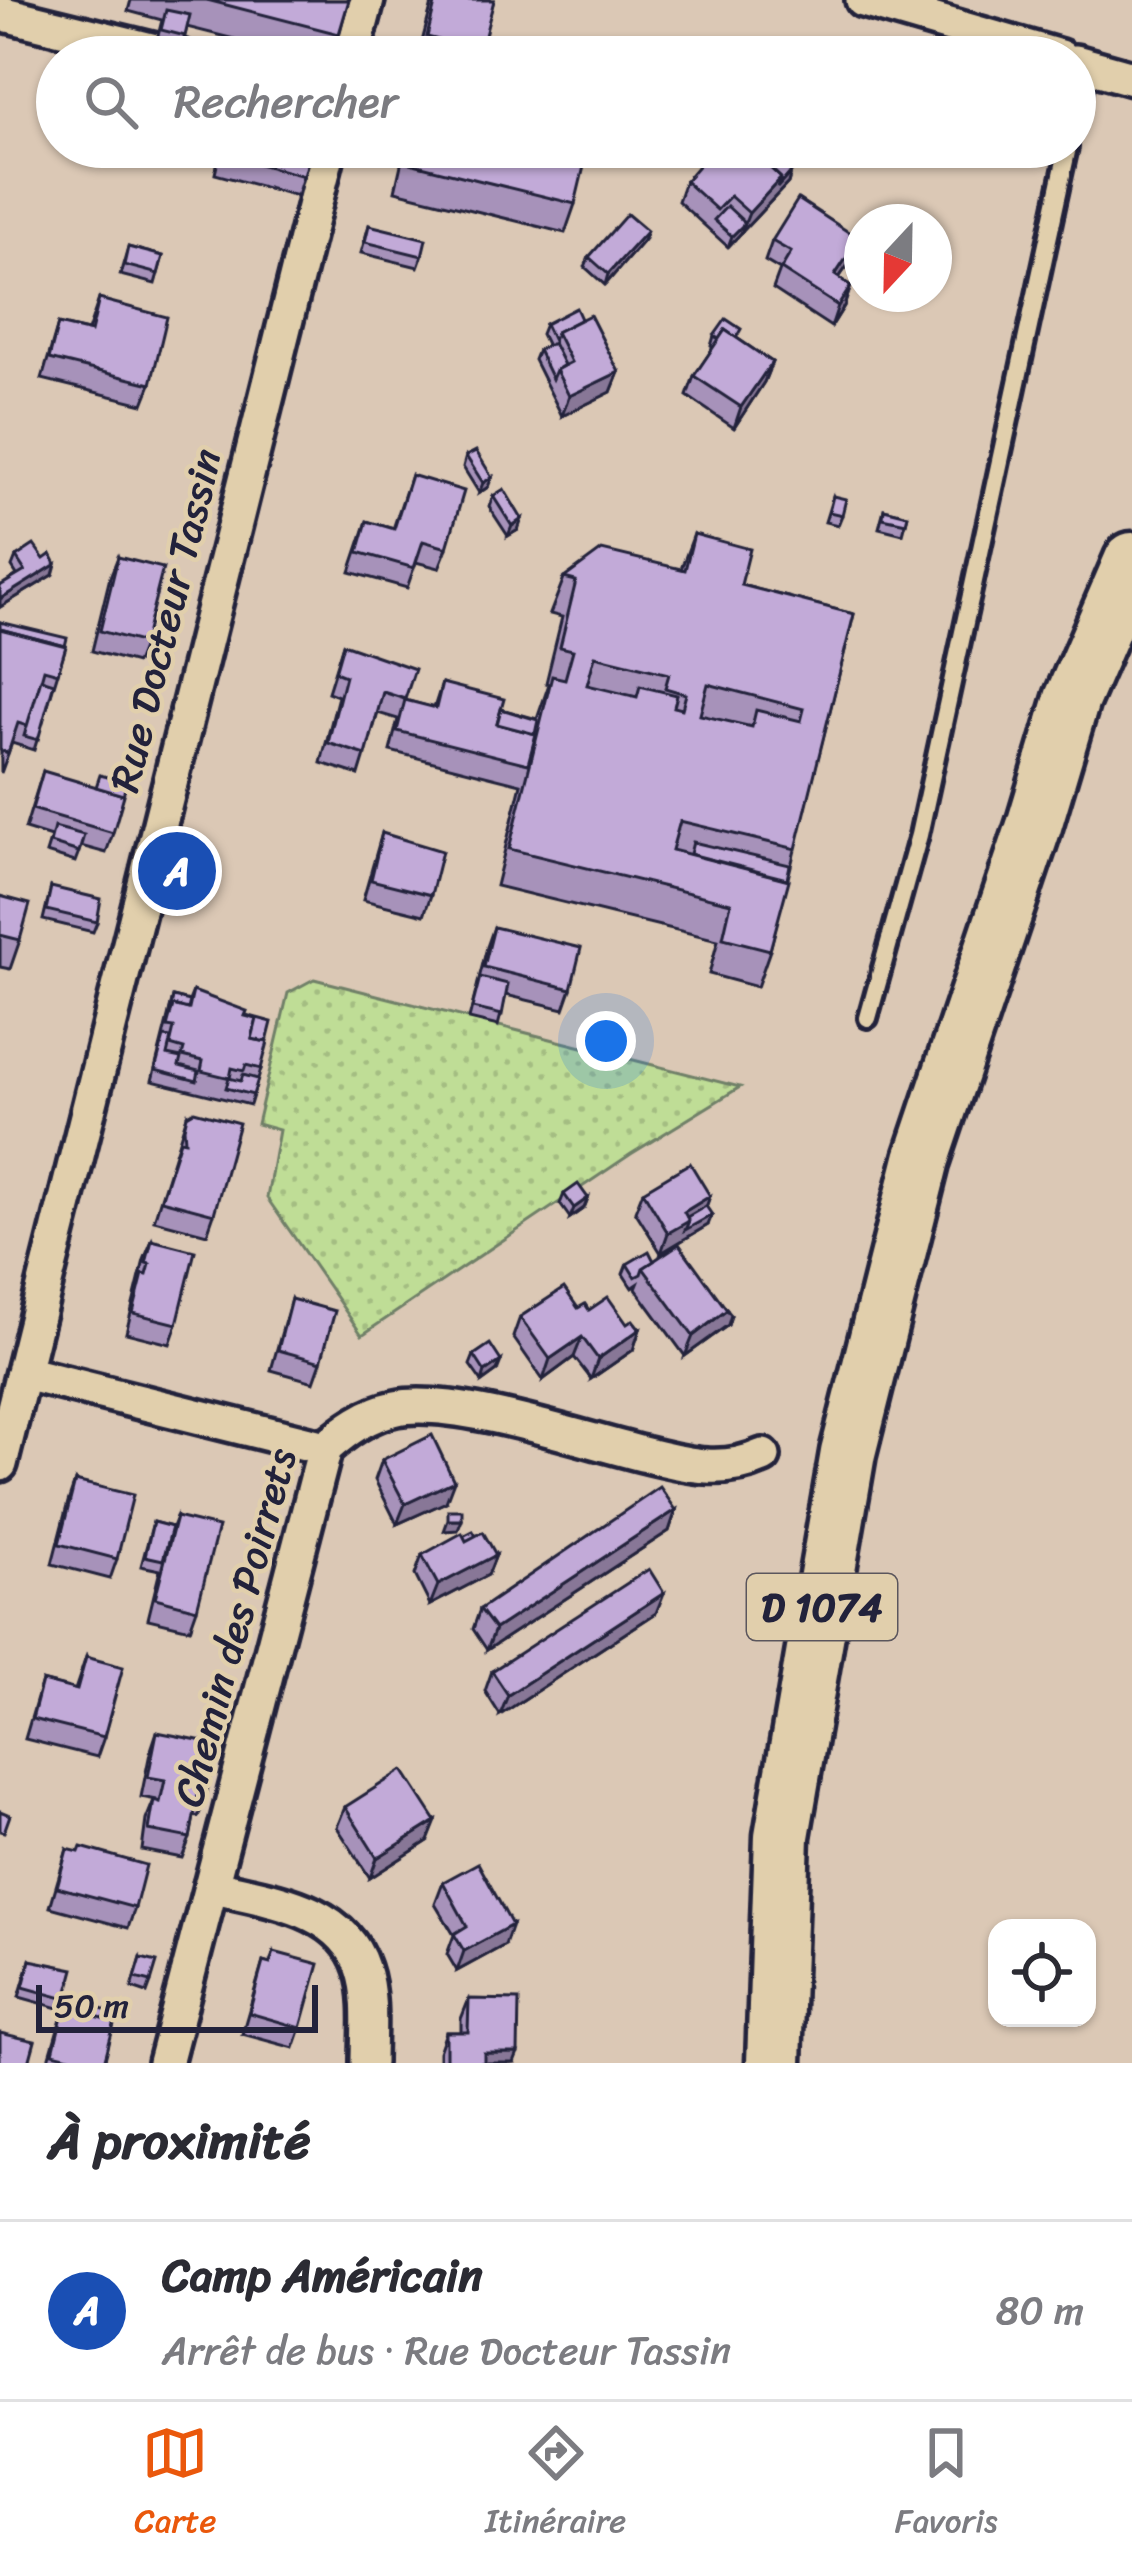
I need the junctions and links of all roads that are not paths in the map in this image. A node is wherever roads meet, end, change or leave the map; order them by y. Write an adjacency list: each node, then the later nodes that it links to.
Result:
1 (367, 0): 5 (street)
2 (885, 4): 6 (street)
3 (0, 13): 4 (street)
4 (94, 36)
5 (358, 36)
6 (990, 36)
7 (1096, 68): 8 (street)
8 (1132, 78)
9 (324, 168): 15 (street, Rue Docteur Tassin)
10 (1064, 168): 14 (lane)
11 (1132, 560): 13 (main road, D 1074)
12 (1132, 650): 13 (main road, D 1074)
13 (1034, 826): 22 (main road, D 1074)
14 (868, 1018)
15 (24, 1373): 16 (street); 17 (street, Rue Docteur Tassin)
16 (325, 1448): 18 (street, Chemin des Poirrets); 19 (street, Chemin des Poirrets)
17 (2, 1449)
18 (763, 1456)
19 (211, 1886): 20 (street, Chemin des Poirrets); 21 (street)
20 (165, 2063)
21 (368, 2063)
22 (774, 2063)

